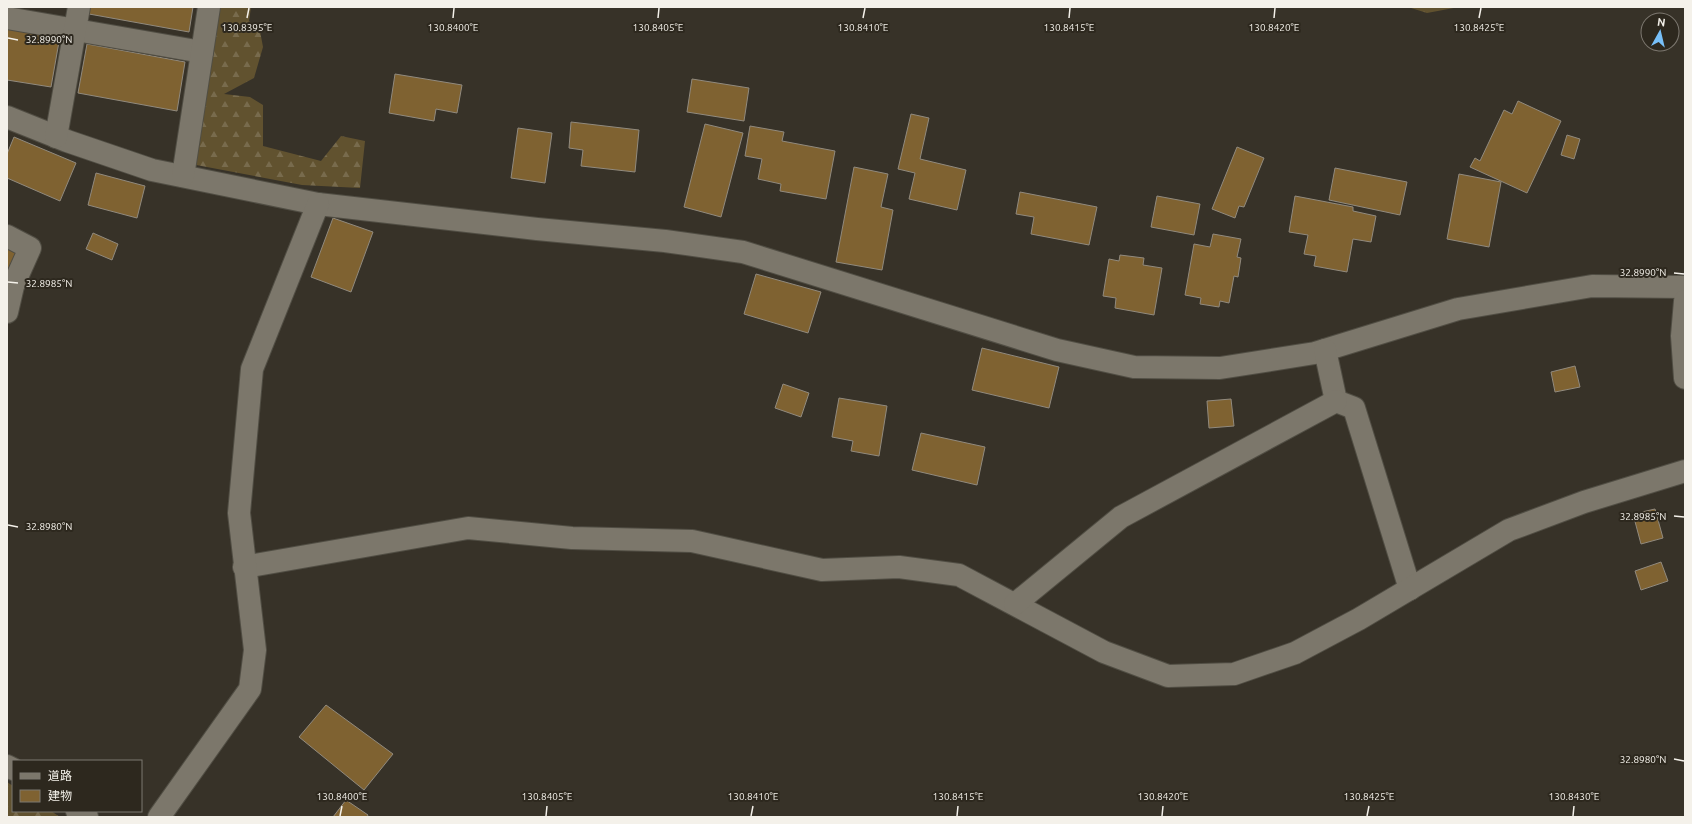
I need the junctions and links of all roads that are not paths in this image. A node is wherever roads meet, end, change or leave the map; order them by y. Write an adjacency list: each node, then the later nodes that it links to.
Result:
1 (79, 7): 4 (street)
2 (209, 7): 5 (street)
3 (7, 18): 4 (street)
4 (75, 30): 5 (street); 7 (street)
5 (202, 52): 8 (street)
6 (7, 117): 7 (street)
7 (56, 137): 8 (street)
8 (183, 176): 9 (street)
9 (318, 204): 14 (street); 18 (street)
10 (7, 236): 13 (street)
11 (1685, 287): 14 (street)
12 (1685, 301): 15 (street)
13 (7, 311)
14 (1325, 350): 16 (street)
15 (1685, 378)
16 (1336, 401): 19 (street); 20 (street)
17 (1685, 471): 19 (street)
18 (244, 567): 20 (street); 21 (street)
19 (1410, 589): 20 (street)
20 (1015, 604)
21 (159, 817)

